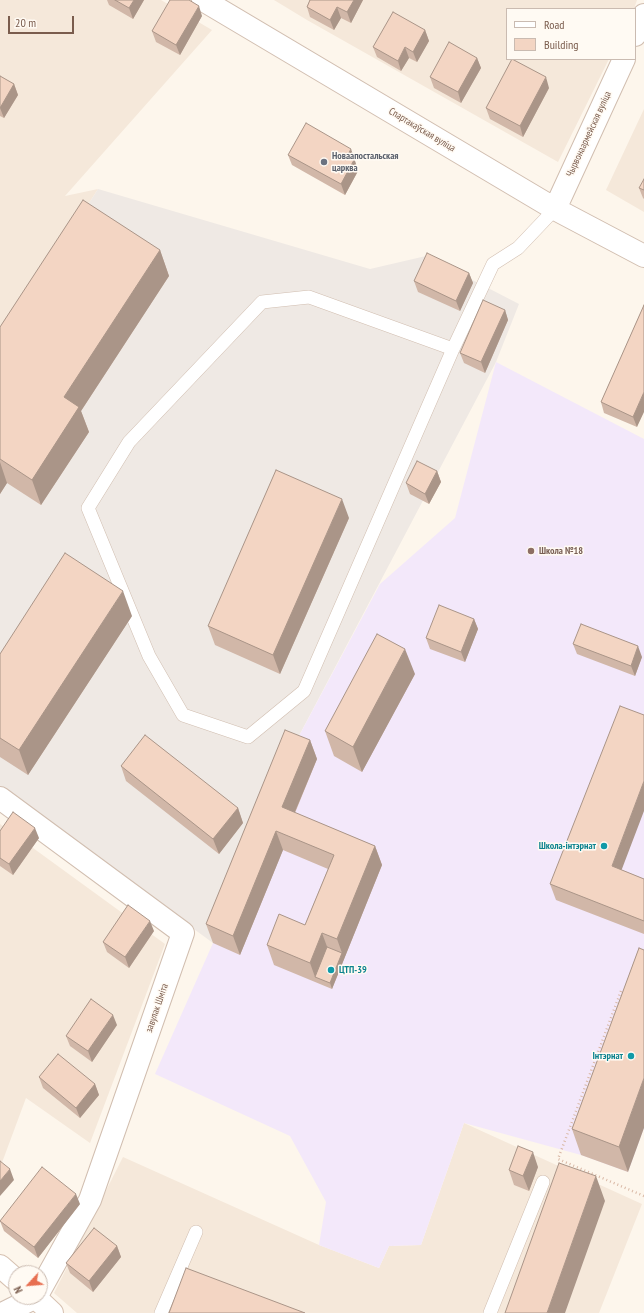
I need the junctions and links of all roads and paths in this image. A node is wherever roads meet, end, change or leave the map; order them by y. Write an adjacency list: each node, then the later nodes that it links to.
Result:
1 (203, 0): 5 (street, Спартакаўская вуліца)
2 (644, 15): 3 (street)
3 (636, 33)
4 (624, 60): 5 (street, Чырвонаармейская вуліца)
5 (555, 209): 6 (street, Спартакаўская вуліца); 7 (lane)
6 (644, 256)
7 (453, 348): 7 (lane)
8 (0, 798): 15 (street, завулак Шміта)
9 (622, 991): 11 (path)
10 (542, 1182): 21 (lane)
11 (644, 1196)
12 (196, 1232): 20 (lane)
13 (0, 1266): 14 (street)
14 (8, 1273)
15 (48, 1276)
16 (20, 1305): 18 (street)
17 (45, 1305): 19 (street)
18 (4, 1313)
19 (52, 1313)
20 (161, 1313)
21 (490, 1313)

